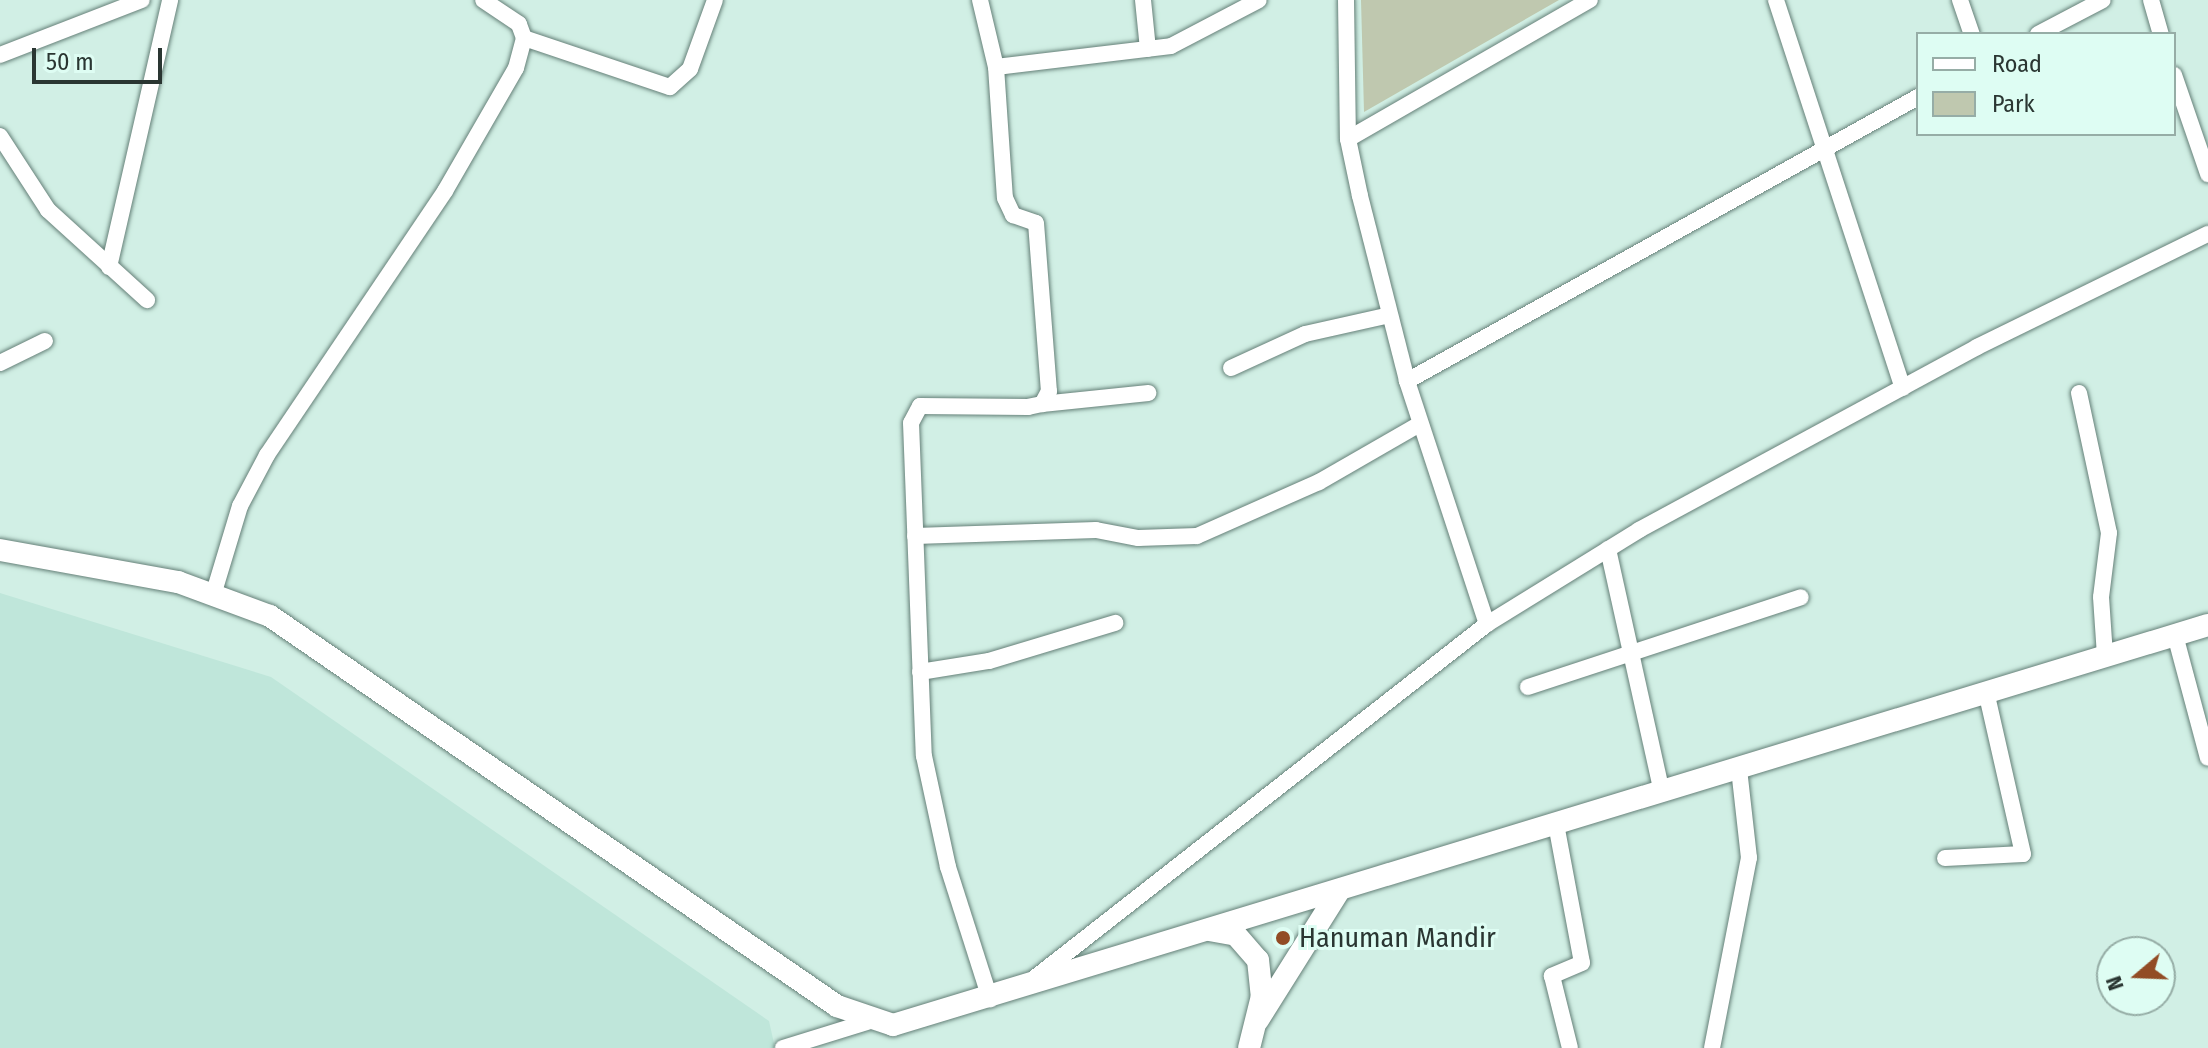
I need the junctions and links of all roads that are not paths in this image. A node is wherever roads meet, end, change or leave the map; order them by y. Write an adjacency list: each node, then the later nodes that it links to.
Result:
1 (142, 0): 19 (street)
2 (170, 0): 28 (street)
3 (483, 0): 17 (street)
4 (715, 0): 17 (street)
5 (980, 0): 20 (street)
6 (1143, 0): 18 (street)
7 (1259, 0): 18 (street)
8 (1346, 0): 24 (street)
9 (1590, 0): 24 (street)
10 (1776, 0): 25 (street)
11 (1960, 0): 14 (street)
12 (2103, 0): 15 (street)
13 (2151, 0): 16 (street)
14 (1971, 32)
15 (2042, 32)
16 (2160, 32)
17 (524, 38): 43 (street)
18 (1148, 49): 20 (street)
19 (0, 55)
20 (996, 67): 38 (street)
21 (2176, 81): 26 (street)
22 (1916, 98): 25 (street)
23 (0, 136): 28 (street)
24 (1348, 139): 30 (street)
25 (1821, 150): 34 (street); 35 (street)
26 (2208, 174)
27 (2208, 234): 35 (street)
28 (109, 267): 29 (street)
29 (147, 300)
30 (1390, 315): 33 (street); 34 (street)
31 (45, 341): 32 (street)
32 (0, 363)
33 (1231, 368)
34 (1407, 381): 39 (street)
35 (1903, 388): 41 (street)
36 (1148, 393): 38 (street)
37 (2079, 393): 50 (street)
38 (1042, 404): 40 (street)
39 (1420, 424): 40 (street); 46 (street)
40 (915, 536): 51 (street)
41 (1608, 549): 46 (street); 49 (street)
42 (0, 550): 43 (street)
43 (214, 592): 64 (street)
44 (1801, 597): 49 (street)
45 (1115, 623): 51 (street)
46 (1487, 624): 61 (street)
47 (2208, 625): 48 (street)
48 (2175, 635): 50 (street); 54 (street)
49 (1629, 653): 52 (street); 56 (street)
50 (2105, 656): 53 (street)
51 (920, 672): 62 (street)
52 (1528, 687)
53 (1986, 691): 55 (street); 58 (street)
54 (2208, 758)
55 (1739, 769): 56 (street); 68 (street)
56 (1662, 792): 57 (street)
57 (1556, 824): 59 (street); 67 (street)
58 (1945, 858)
59 (1339, 891): 60 (street); 63 (street)
60 (1209, 930): 61 (street); 63 (street)
61 (1019, 990): 62 (street)
62 (990, 999): 64 (street)
63 (1258, 1020): 66 (street)
64 (867, 1022): 65 (street)
65 (783, 1048)
66 (1249, 1048)
67 (1570, 1048)
68 (1712, 1048)

